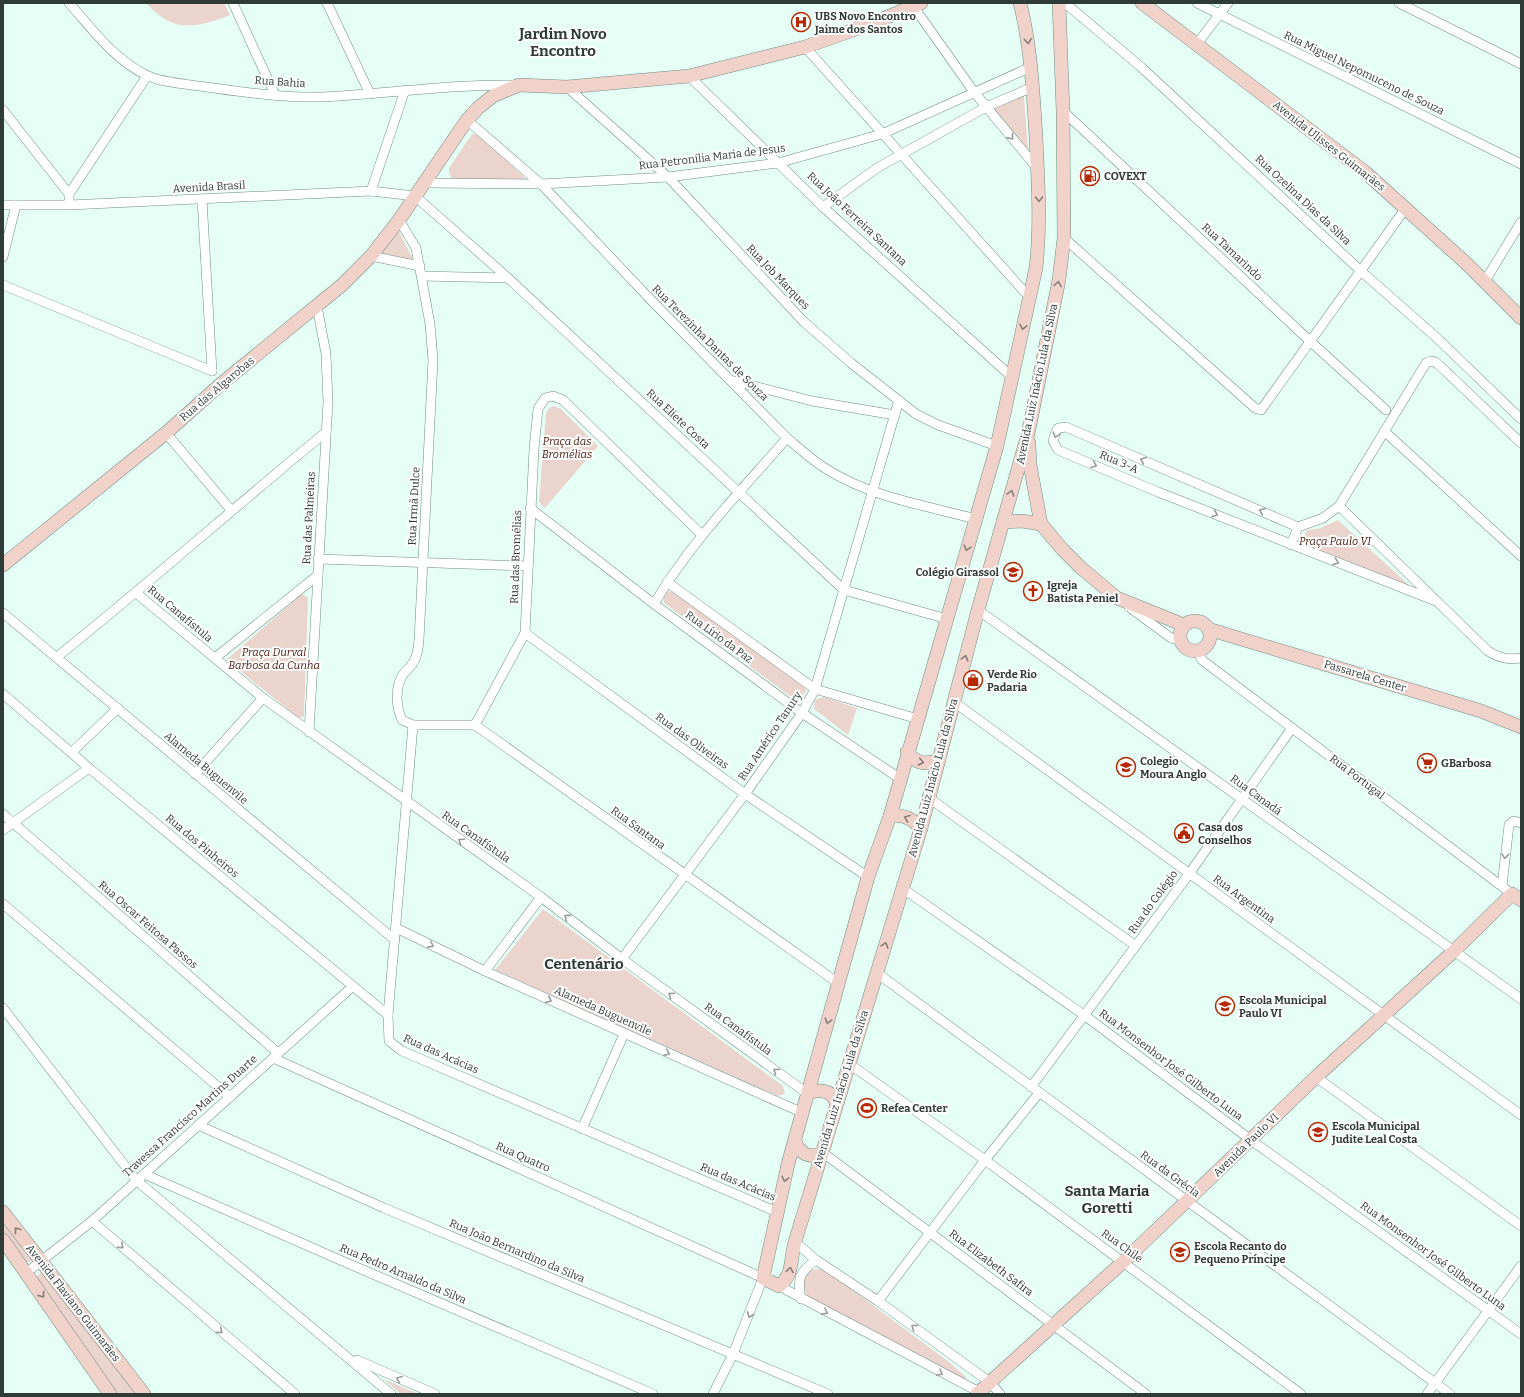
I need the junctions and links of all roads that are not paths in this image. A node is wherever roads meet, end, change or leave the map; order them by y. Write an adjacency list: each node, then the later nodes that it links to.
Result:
1 (69, 3): 17 (street, Rua Bahia)
2 (233, 3): 25 (street)
3 (327, 3): 24 (street)
4 (1020, 3): 16 (street, one-way to 16)
5 (1059, 3): 28 (street, Avenida Luiz Inácio Lula da Silva)
6 (1065, 3): 53 (street, Rua Ozelina Dias da Silva)
7 (1142, 3): 13 (street, Avenida Ulisses Guimarães)
8 (1197, 3): 12 (street, Rua Miguel Nepomuceno de Souza)
9 (1228, 3): 12 (street)
10 (1399, 3): 15 (street)
11 (915, 4): 14 (street); 23 (street)
12 (1219, 14): 13 (street); 33 (street, Rua Miguel Nepomuceno de Souza)
13 (1197, 44): 46 (street, Avenida Ulisses Guimarães)
14 (805, 47): 18 (street); 30 (street)
15 (1521, 64)
16 (1031, 67): 21 (street); 23 (street, Rua Petronília Maria de Jesus)
17 (147, 76): 25 (street, Rua Bahia); 39 (street)
18 (689, 76): 20 (street); 32 (street, Rua João Ferreira Santana)
19 (519, 85): 20 (street); 22 (street, Rua Bahia); 29 (street, Rua das Algarobas)
20 (568, 87): 35 (street, Rua Job Marques)
21 (1033, 87): 26 (street); 34 (street)
22 (405, 90): 24 (street, Rua Bahia); 38 (street)
23 (974, 92): 26 (street); 30 (street, Rua Petronília Maria de Jesus)
24 (370, 94): 25 (street, Rua Bahia)
25 (275, 95)
26 (986, 107): 31 (street); 34 (street, one-way to 34)
27 (3, 110): 39 (street)
28 (1063, 111): 49 (street, Avenida Luiz Inácio Lula da Silva); 61 (street, Rua Tamarindo)
29 (467, 120): 36 (street, Rua das Algarobas); 37 (street, Rua Terezinha Dantas de Souza)
30 (882, 134): 31 (street); 32 (street, Rua Petronília Maria de Jesus)
31 (901, 155): 45 (street); 58 (street)
32 (778, 163): 35 (street, Rua Petronília Maria de Jesus); 45 (street, Rua João Ferreira Santana)
33 (1521, 164)
34 (1038, 169): 58 (street, one-way to 58)
35 (668, 177): 37 (street, Rua Petronília Maria de Jesus); 66 (street, Rua Job Marques)
36 (426, 183): 37 (street, Rua Petronília Maria de Jesus); 40 (street, Rua das Algarobas)
37 (541, 184): 64 (street, Rua Terezinha Dantas de Souza)
38 (371, 191): 40 (street, Avenida Brasil); 41 (street, Avenida Brasil)
39 (69, 194): 44 (street)
40 (415, 196): 47 (street, Rua das Algarobas); 55 (street, Rua Eliete Costa)
41 (202, 199): 44 (street, Avenida Brasil); 62 (street)
42 (3, 205): 43 (street, Avenida Brasil)
43 (16, 205): 44 (street, Avenida Brasil); 51 (street)
44 (69, 205)
45 (823, 207): 63 (street, Rua João Ferreira Santana)
46 (1406, 209): 53 (street); 56 (street, Avenida Ulisses Guimarães)
47 (399, 220): 50 (street, Rua das Algarobas); 52 (street, Rua Irmã Dulce)
48 (1521, 222): 56 (street)
49 (1064, 238): 61 (street); 73 (street, Avenida Luiz Inácio Lula da Silva, one-way to 49)
50 (371, 256): 52 (street); 59 (street, Rua das Algarobas)
51 (3, 257)
52 (420, 266): 54 (street, Rua Irmã Dulce)
53 (1362, 272): 61 (street); 69 (street, Rua Ozelina Dias da Silva)
54 (422, 276): 55 (street); 90 (street, Rua Irmã Dulce)
55 (508, 278): 78 (street, Rua Eliete Costa)
56 (1485, 281): 60 (street, Avenida Ulisses Guimarães)
57 (3, 285): 62 (street)
58 (1030, 298): 63 (street, one-way to 63)
59 (317, 306): 65 (street, Rua das Algarobas); 71 (street, Rua das Palmeiras)
60 (1521, 318)
61 (1311, 342): 67 (street, Rua Tamarindo)
62 (212, 371): 65 (street)
63 (1012, 376): 76 (street)
64 (730, 380): 68 (street); 74 (street, Rua Terezinha Dantas de Souza)
65 (221, 384): 72 (street, Rua das Algarobas)
66 (898, 400): 68 (street, Rua Américo Tanury); 76 (street, Rua Job Marques)
67 (1386, 410)
68 (895, 415): 77 (street, Rua Américo Tanury)
69 (1521, 419)
70 (1384, 431): 75 (street); 79 (street); 88 (street)
71 (326, 432): 81 (street); 89 (street, Rua das Palmeiras)
72 (166, 433): 81 (street); 91 (street, Rua das Algarobas)
73 (1028, 434): 83 (street, Avenida Luiz Inácio Lula da Silva, one-way to 73); 84 (street)
74 (786, 438): 77 (street, Rua Terezinha Dantas de Souza); 78 (street)
75 (1521, 444)
76 (997, 446): 82 (street)
77 (872, 491): 82 (street, Rua Terezinha Dantas de Souza); 95 (street, Rua Américo Tanury)
78 (739, 493): 86 (street); 95 (street, Rua Eliete Costa)
79 (1339, 506): 85 (street); 98 (street)
80 (530, 508): 86 (street, Rua das Bromélias); 92 (street, Rua das Bromélias); 99 (street, Rua Lírio da Paz)
81 (231, 510): 96 (street)
82 (976, 519): 102 (street, one-way to 102)
83 (1003, 522): 84 (street); 100 (street, Avenida Luiz Inácio Lula da Silva)
84 (1041, 524): 97 (street)
85 (1298, 526): 87 (street); 87 (street, Rua 3-A, one-way to 87)
86 (702, 535): 94 (street)
87 (1291, 545): 98 (street, Rua 3-A, one-way to 98)
88 (1521, 556)
89 (318, 559): 90 (street); 93 (street, Rua das Palmeiras)
90 (424, 563): 92 (street); 118 (street, Rua Irmã Dulce)
91 (3, 565)
92 (528, 566): 105 (street, Rua das Bromélias)
93 (318, 575): 109 (street); 122 (street, Rua das Palmeiras)
94 (667, 582): 99 (street); 111 (street)
95 (844, 590): 102 (street, Rua Eliete Costa); 111 (street, Rua Américo Tanury)
96 (136, 593): 108 (street); 109 (street, Rua Canafístula)
97 (1118, 598): 103 (street); 106 (street)
98 (1436, 601): 110 (street)
99 (654, 604): 116 (street, Rua Lírio da Paz)
100 (978, 610): 114 (street, Avenida Luiz Inácio Lula da Silva, one-way to 100); 131 (street, Rua Canadá)
101 (3, 613): 108 (street, Alameda Buguenvile)
102 (947, 619): 117 (street)
103 (1184, 626): 104 (street); 106 (street)
104 (1208, 628): 107 (street); 120 (street, Passarela Center)
105 (525, 633): 119 (street, Rua das Bromélias); 129 (street, Rua das Oliveiras)
106 (1180, 640): 107 (street)
107 (1196, 651): 121 (street, Rua Portugal)
108 (57, 657): 115 (street, Alameda Buguenvile)
109 (215, 658): 113 (street, Rua Canafístula)
110 (1520, 658)
111 (815, 689): 116 (street, Rua Américo Tanury); 117 (street)
112 (3, 694): 123 (street, Rua dos Pinheiros)
113 (263, 698): 122 (street, Rua Canafístula); 127 (street)
114 (954, 702): 125 (street, Avenida Luiz Inácio Lula da Silva); 139 (street, Rua Argentina)
115 (118, 708): 123 (street); 127 (street, Alameda Buguenvile)
116 (802, 713): 128 (street, Rua Lírio da Paz); 129 (street, Rua Américo Tanury)
117 (918, 719): 124 (street)
118 (413, 724): 119 (street); 132 (street, Rua das Acácias)
119 (475, 726): 140 (street, Rua Santana)
120 (1521, 727)
121 (1292, 728): 131 (street, Rua do Colégio); 143 (street, Rua Portugal)
122 (309, 732): 132 (street, Rua Canafístula)
123 (72, 752): 126 (street, Rua dos Pinheiros)
124 (907, 752): 125 (street, one-way to 125); 128 (street)
125 (939, 760): 130 (street, Avenida Luiz Inácio Lula da Silva)
126 (89, 768): 135 (street); 154 (street, Rua dos Pinheiros)
127 (195, 774): 147 (street, Alameda Buguenvile)
128 (900, 778): 134 (street)
129 (745, 794): 140 (street, Rua Américo Tanury); 141 (street, Rua das Oliveiras)
130 (929, 798): 137 (street, Avenida Luiz Inácio Lula da Silva); 148 (street)
131 (1241, 800): 139 (street, Rua do Colégio); 149 (street, Rua Canadá)
132 (407, 803): 144 (street, Rua Canafístula, one-way to 132); 146 (street, Rua das Acácias)
133 (3, 814): 135 (street, Rua Oscar Feitosa Passos)
134 (890, 816): 137 (street, one-way to 134); 141 (street)
135 (13, 822): 138 (street); 161 (street, Rua Oscar Feitosa Passos)
136 (1521, 823): 143 (street, one-way to 143)
137 (921, 828): 142 (street, Avenida Luiz Inácio Lula da Silva)
138 (3, 830)
139 (1189, 874): 148 (street, Rua do Colégio); 159 (street, Rua Argentina)
140 (684, 876): 150 (street, Rua Américo Tanury); 153 (street, Rua Santana)
141 (868, 877): 153 (street)
142 (902, 888): 152 (street, Avenida Luiz Inácio Lula da Silva, one-way to 142); 158 (street, Rua Monsenhor José Gilberto Luna)
143 (1512, 893): 149 (street, Avenida Paulo VI)
144 (541, 898): 150 (street, Rua Canafístula, one-way to 144); 151 (street)
145 (3, 904): 167 (street)
146 (396, 928): 147 (street, Rua das Acácias); 151 (street, Alameda Buguenvile, one-way to 151)
147 (395, 940): 157 (street, Rua das Acácias)
148 (1136, 946): 158 (street, Rua do Colégio)
149 (1454, 951): 155 (street, Rua Canadá); 159 (street, Avenida Paulo VI)
150 (622, 959): 166 (street, Rua Canafístula, one-way to 150)
151 (485, 971): 160 (street, Alameda Buguenvile, one-way to 160)
152 (877, 974): 162 (street, Avenida Luiz Inácio Lula da Silva); 164 (street, Rua da Grécia)
153 (838, 984): 166 (street, one-way to 166)
154 (352, 987): 157 (street, Rua dos Pinheiros); 161 (street, Travessa Francisco Martins Duarte)
155 (1521, 999)
156 (3, 1008): 178 (street)
157 (388, 1015): 172 (street, Rua das Acácias)
158 (1084, 1015): 164 (street, Rua do Colégio); 173 (street, Rua Monsenhor José Gilberto Luna)
159 (1384, 1015): 163 (street, Avenida Paulo VI); 170 (street, Rua Argentina)
160 (624, 1034): 169 (street, Alameda Buguenvile, one-way to 169); 172 (street)
161 (275, 1055): 167 (street, Travessa Francisco Martins Duarte); 192 (street, Rua Quatro)
162 (848, 1063): 168 (street, Avenida Luiz Inácio Lula da Silva); 176 (street, Rua Chile)
163 (1316, 1077): 173 (street, Avenida Paulo VI); 183 (street)
164 (1031, 1087): 165 (street, Rua da Grécia)
165 (1039, 1093): 176 (street); 179 (street, Rua da Grécia)
166 (808, 1094): 168 (street); 169 (street)
167 (230, 1097): 171 (street, Travessa Francisco Martins Duarte)
168 (836, 1103): 175 (street, Avenida Luiz Inácio Lula da Silva)
169 (802, 1113): 174 (street)
170 (1521, 1115)
171 (198, 1125): 177 (street, Travessa Francisco Martins Duarte); 199 (street, Rua João Bernardino da Silva)
172 (582, 1129): 181 (street, Rua das Acácias)
173 (1251, 1140): 179 (street, Avenida Paulo VI); 196 (street, Rua Monsenhor José Gilberto Luna)
174 (794, 1141): 175 (street); 181 (street, one-way to 181)
175 (822, 1152): 184 (street, Rua Elizabeth Safira); 186 (street, Avenida Luiz Inácio Lula da Silva)
176 (985, 1160): 184 (street); 189 (street, Rua Chile)
177 (144, 1174): 178 (street, Travessa Francisco Martins Duarte); 208 (street, Rua Pedro Arnaldo da Silva)
178 (136, 1180): 182 (street, Travessa Francisco Martins Duarte); 200 (street)
179 (1187, 1201): 189 (street, Avenida Paulo VI); 202 (street, Rua da Grécia)
180 (3, 1212): 188 (street, Avenida Flaviano Guimarães, one-way to 180)
181 (777, 1212): 192 (street)
182 (92, 1221): 188 (street, Travessa Francisco Martins Duarte); 205 (street, one-way to 205)
183 (1521, 1226)
184 (930, 1232): 195 (street); 197 (street, Rua Elizabeth Safira)
185 (3, 1240): 191 (street, Avenida Flaviano Guimarães)
186 (795, 1242): 187 (street); 193 (street, Avenida Luiz Inácio Lula da Silva, one-way to 186)
187 (816, 1260): 194 (street); 195 (street)
188 (42, 1262): 191 (street, Travessa Francisco Martins Duarte); 204 (street, Avenida Flaviano Guimarães)
189 (1123, 1262): 197 (street, Avenida Paulo VI); 214 (street, Rua Chile)
190 (1521, 1266): 196 (street)
191 (26, 1273): 203 (street, Avenida Flaviano Guimarães, one-way to 203)
192 (763, 1278): 193 (street); 199 (street, one-way to 199)
193 (779, 1286): 194 (street)
194 (801, 1299): 211 (street, one-way to 211)
195 (878, 1302): 201 (street, one-way to 195)
196 (1488, 1310): 198 (street, Rua Monsenhor José Gilberto Luna); 202 (street)
197 (1053, 1325): 201 (street, Avenida Paulo VI); 213 (street, Rua Elizabeth Safira)
198 (1521, 1334)
199 (733, 1354): 209 (street); 210 (street, Rua João Bernardino da Silva)
200 (348, 1356): 206 (street); 207 (street, one-way to 200)
201 (991, 1383): 211 (street, Avenida Paulo VI); 212 (street)
202 (1435, 1383): 215 (street); 216 (street, Rua da Grécia)
203 (110, 1394)
204 (144, 1394)
205 (295, 1394)
206 (391, 1394)
207 (435, 1394)
208 (654, 1394)
209 (713, 1394)
210 (828, 1394)
211 (980, 1394)
212 (1000, 1394)
213 (1146, 1394)
214 (1301, 1394)
215 (1428, 1394)
216 (1450, 1394)

